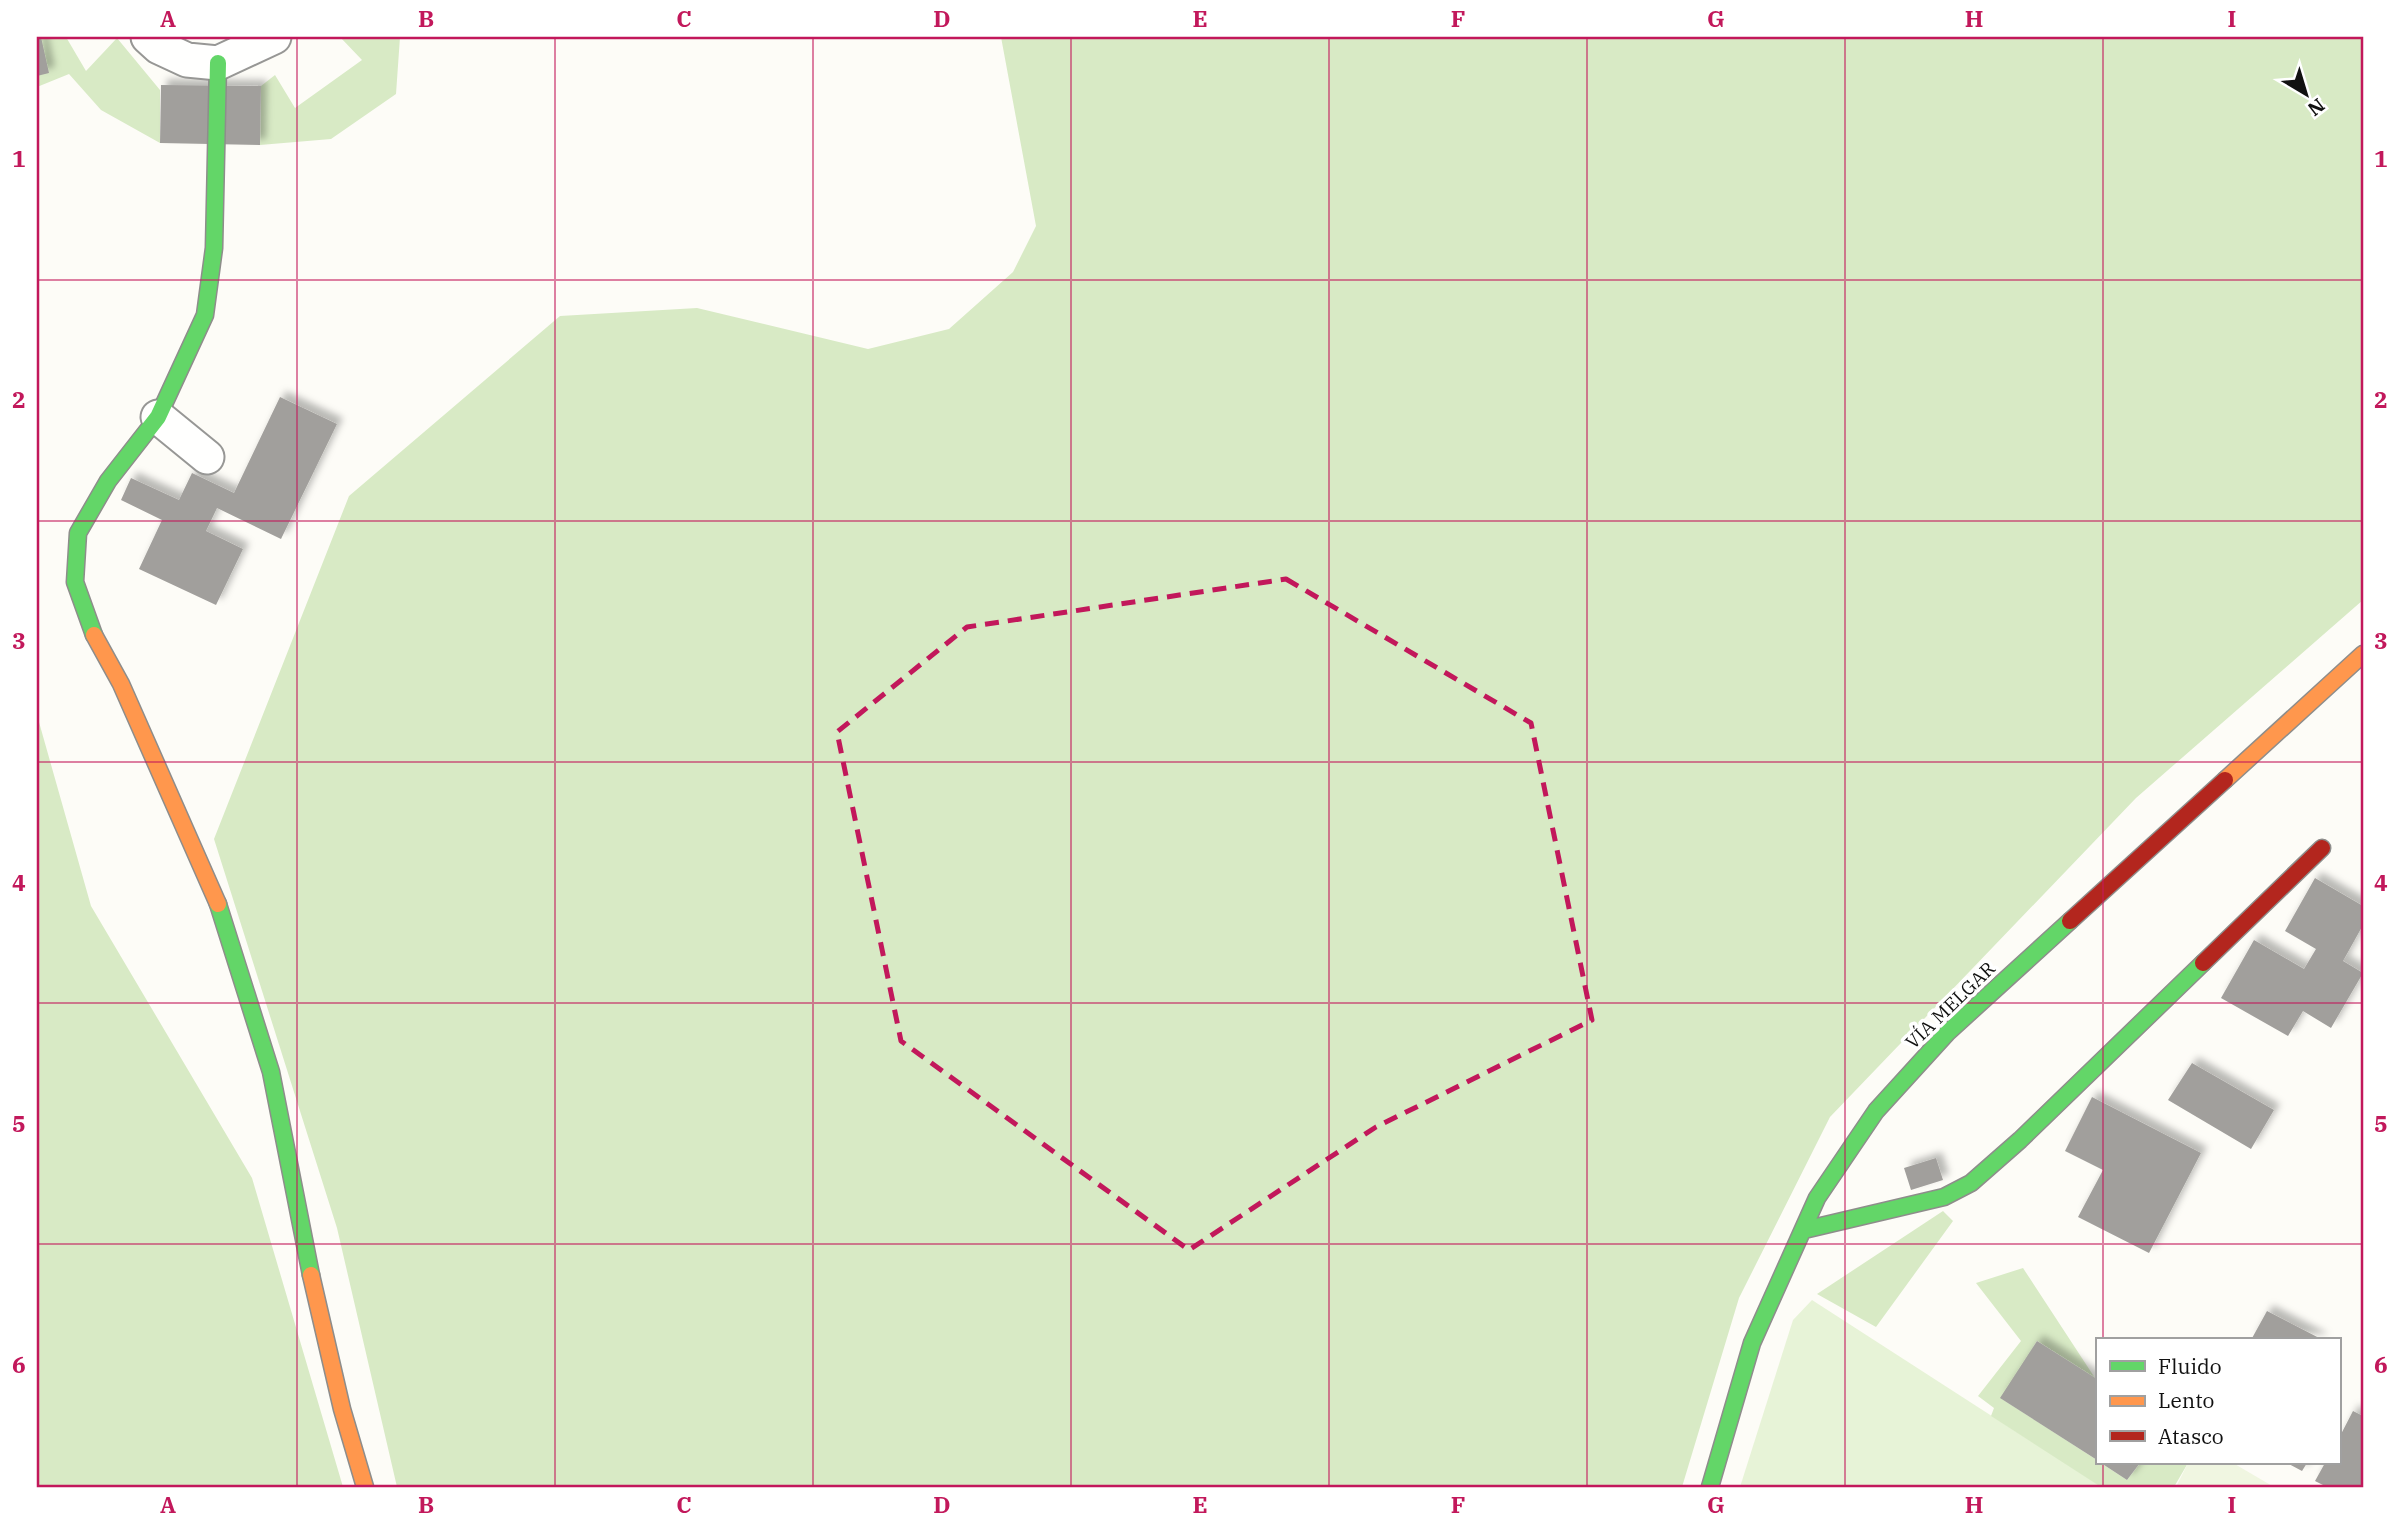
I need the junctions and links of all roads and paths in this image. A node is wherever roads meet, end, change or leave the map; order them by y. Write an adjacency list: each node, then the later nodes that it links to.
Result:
1 (148, 37): 3 (street)
2 (274, 37): 3 (street)
3 (218, 62): 4 (street)
4 (159, 417): 5 (street); 9 (street)
5 (207, 457)
6 (2363, 654): 8 (street, VÍA MELGAR)
7 (2322, 848): 8 (street)
8 (1804, 1230): 10 (street, VÍA MELGAR)
9 (365, 1487)
10 (1710, 1487)

